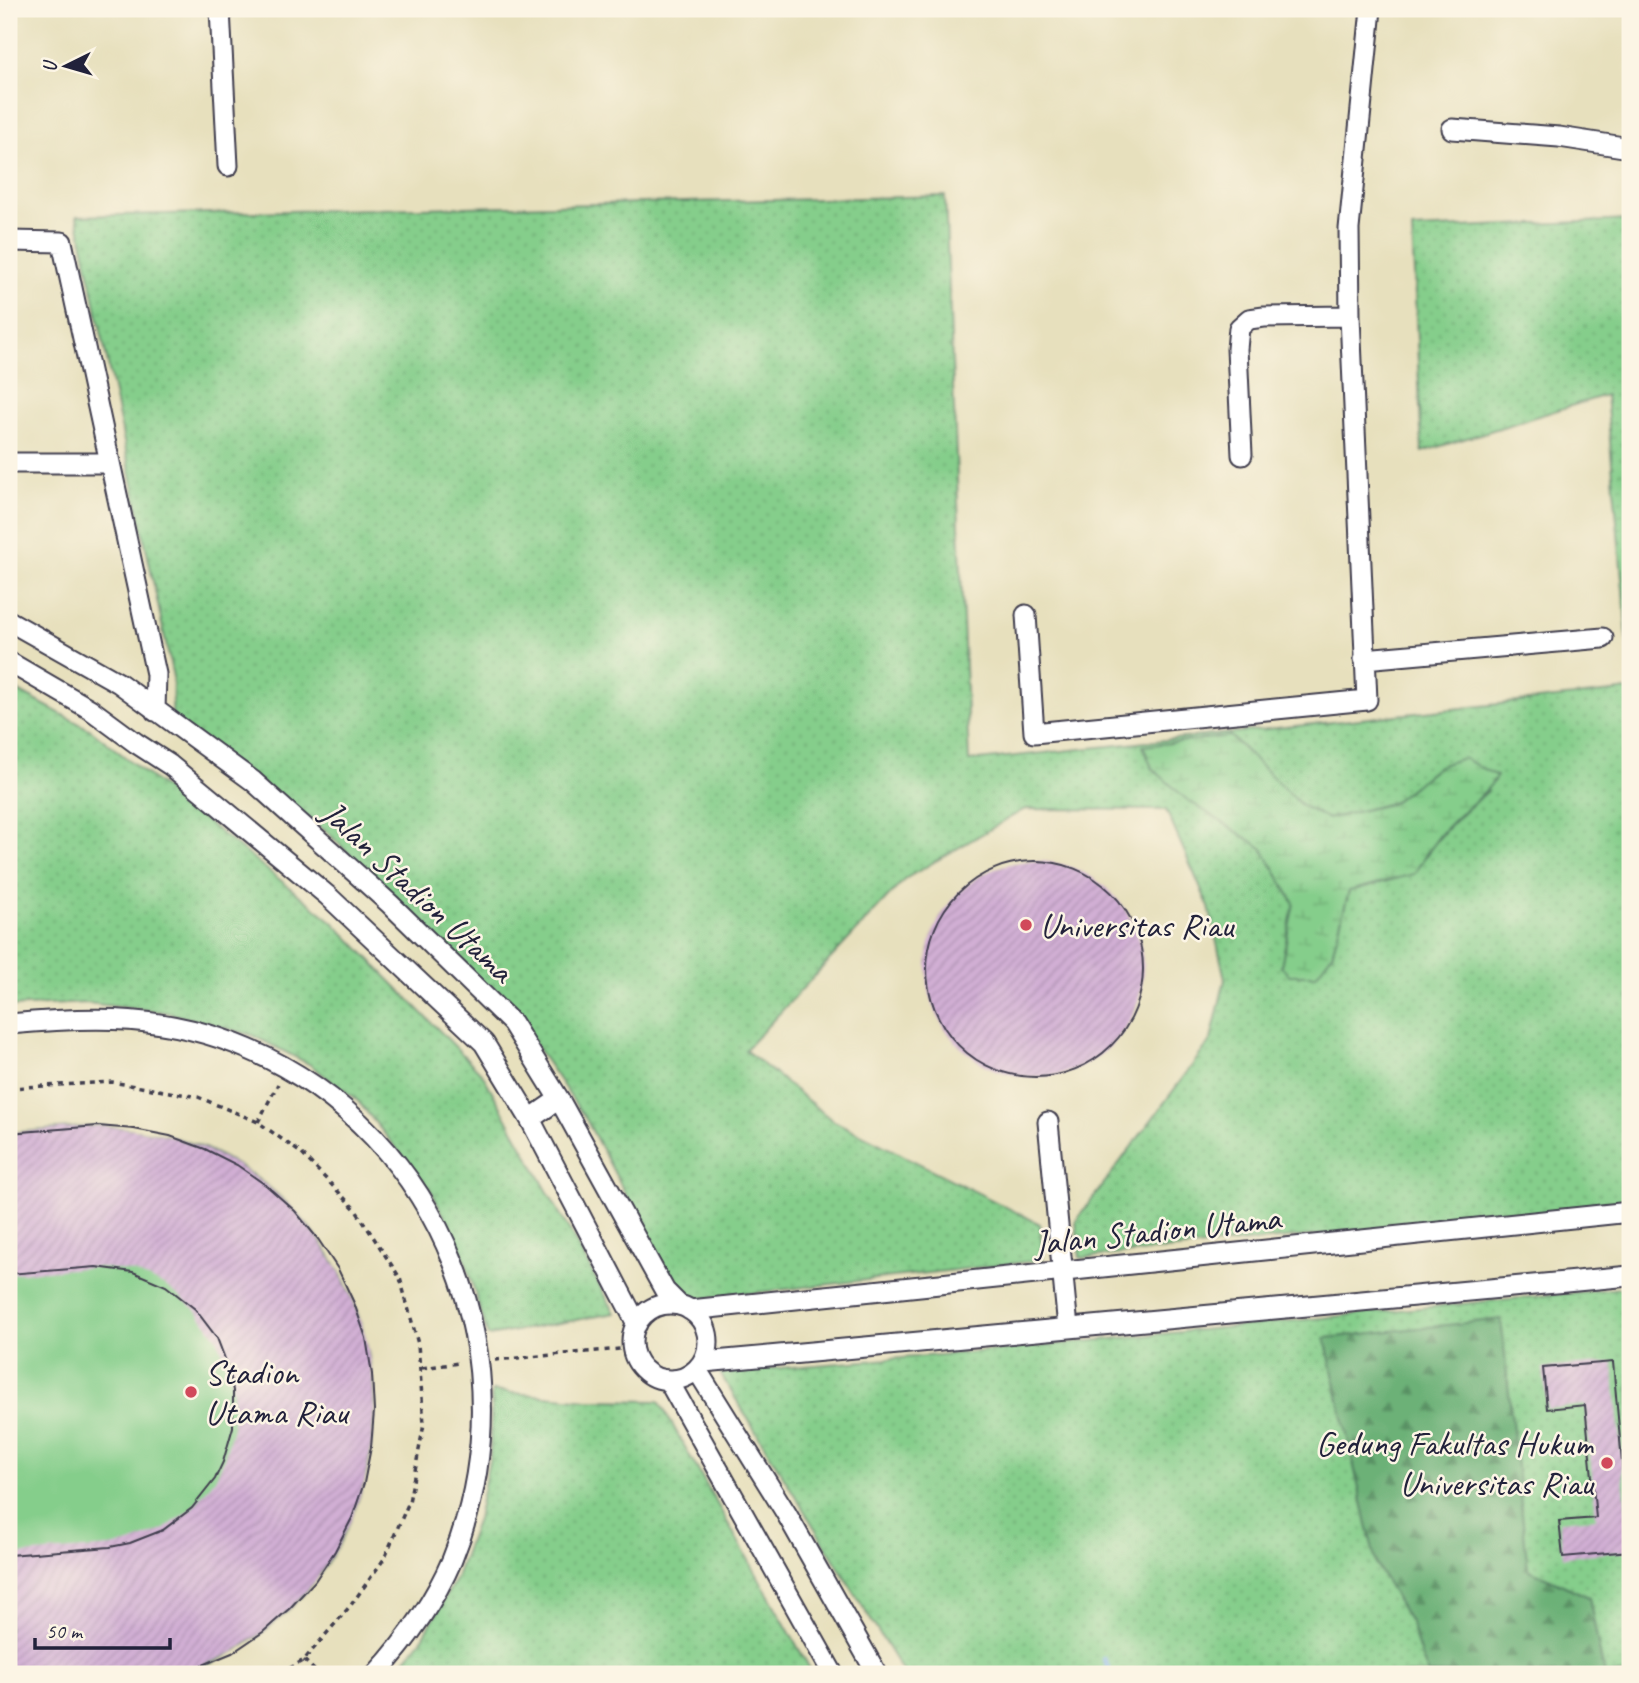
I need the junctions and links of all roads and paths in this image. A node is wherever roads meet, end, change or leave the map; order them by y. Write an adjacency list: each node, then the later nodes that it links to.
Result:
1 (220, 9): 5 (street)
2 (1371, 9): 7 (street)
3 (1452, 129): 4 (street)
4 (1630, 148)
5 (229, 166)
6 (9, 241): 10 (street)
7 (1350, 316): 8 (street); 14 (street)
8 (1242, 455)
9 (9, 463): 10 (street)
10 (110, 463): 16 (street)
11 (1026, 615): 14 (street)
12 (9, 621): 16 (street, Jalan Stadion Utama)
13 (1603, 638): 14 (street)
14 (1364, 659)
15 (9, 662): 21 (street, Jalan Stadion Utama)
16 (155, 711): 20 (street, Jalan Stadion Utama)
17 (9, 1024): 18 (street)
18 (286, 1068): 22 (path); 31 (street)
19 (9, 1088): 22 (path)
20 (559, 1099): 21 (street); 27 (street, Jalan Stadion Utama)
21 (530, 1119): 28 (street, Jalan Stadion Utama)
22 (258, 1122): 34 (path)
23 (1048, 1122): 25 (street)
24 (1630, 1212): 25 (street, Jalan Stadion Utama)
25 (1063, 1272): 27 (street, Jalan Stadion Utama); 29 (street)
26 (1630, 1276): 29 (street)
27 (684, 1308): 28 (street); 33 (street)
28 (636, 1324): 30 (street)
29 (1068, 1328): 33 (street)
30 (632, 1348): 31 (path); 35 (street)
31 (480, 1361): 39 (street)
32 (455, 1364): 34 (path)
33 (700, 1366): 35 (street); 41 (street)
34 (421, 1368): 36 (path)
35 (668, 1380): 40 (street)
36 (304, 1660): 37 (path); 38 (path)
37 (280, 1674)
38 (318, 1674)
39 (376, 1674)
40 (833, 1674)
41 (877, 1674)

